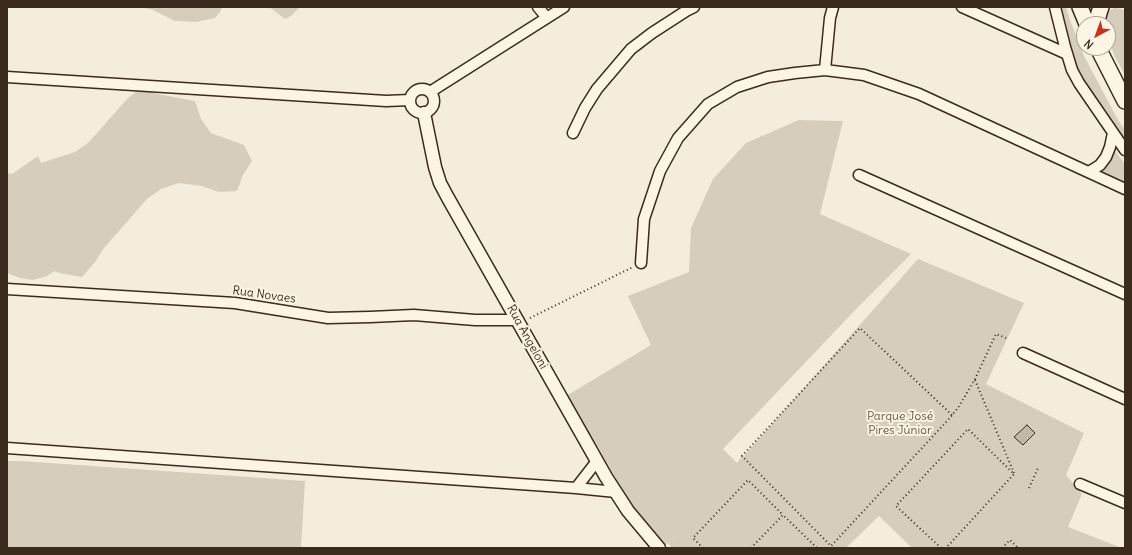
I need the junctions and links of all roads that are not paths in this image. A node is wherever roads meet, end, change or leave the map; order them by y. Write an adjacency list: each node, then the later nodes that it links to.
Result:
1 (538, 7): 7 (street)
2 (564, 7): 7 (street)
3 (694, 7): 18 (street)
4 (833, 7): 11 (street)
5 (962, 7): 8 (street)
6 (1056, 7): 8 (street)
7 (547, 18): 14 (street)
8 (1067, 54): 19 (street)
9 (1102, 56): 13 (main road)
10 (1107, 56): 13 (main road)
11 (825, 70): 21 (street); 24 (street)
12 (7, 77): 15 (street)
13 (1115, 83): 16 (main road)
14 (430, 92): 15 (street); 17 (street)
15 (410, 100): 17 (street)
16 (1125, 101)
17 (424, 112): 27 (street, Rua Angeloni)
18 (573, 133)
19 (1113, 133): 20 (street); 21 (street)
20 (1125, 150)
21 (1089, 172): 23 (street)
22 (859, 175): 26 (street)
23 (1125, 189)
24 (641, 264)
25 (7, 289): 27 (street, Rua Novaes)
26 (1125, 294)
27 (519, 322): 31 (street, Rua Angeloni)
28 (1023, 353): 29 (street)
29 (1125, 399)
30 (7, 448): 33 (street)
31 (597, 461): 33 (street); 34 (street, Rua Angeloni)
32 (1080, 484): 35 (street)
33 (576, 488): 34 (street)
34 (616, 492): 36 (street, Rua Angeloni)
35 (1125, 503)
36 (659, 548)

